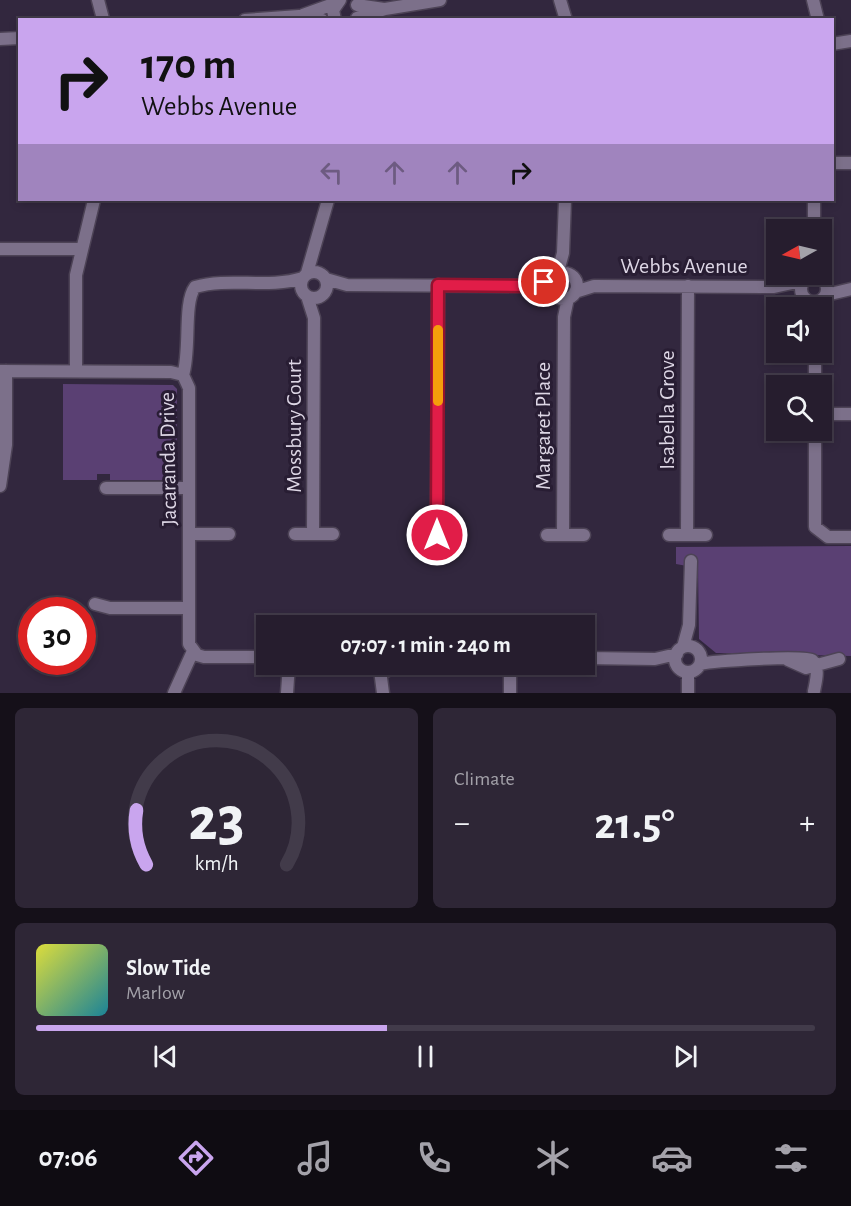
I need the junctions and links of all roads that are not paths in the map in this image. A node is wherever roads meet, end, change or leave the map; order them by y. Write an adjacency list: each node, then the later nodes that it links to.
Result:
1 (96, 0): 8 (street); 9 (street)
2 (440, 0): 6 (street)
3 (560, 0): 15 (street)
4 (346, 1): 6 (street); 7 (street); 12 (street); 13 (street)
5 (814, 3): 16 (street); 17 (street)
6 (385, 9): 14 (street)
7 (299, 16): 10 (street); 11 (street)
8 (93, 18)
9 (103, 18)
10 (272, 18)
11 (310, 18)
12 (335, 18)
13 (356, 18)
14 (360, 18)
15 (565, 18)
16 (811, 18)
17 (818, 18)
18 (834, 37): 21 (street)
19 (18, 38): 20 (street)
20 (0, 39)
21 (849, 41): 22 (street)
22 (834, 44)
23 (834, 163): 24 (street)
24 (851, 163)
25 (94, 201): 31 (street)
26 (328, 201): 32 (street, Mossbury Court)
27 (565, 201): 35 (street, Margaret Place)
28 (814, 201): 29 (street)
29 (814, 219)
30 (0, 249): 31 (street)
31 (80, 249): 42 (street)
32 (317, 282): 33 (street, Webbs Avenue); 34 (street, Webbs Avenue); 39 (street, Webbs Avenue); 39 (street, Mossbury Court); 40 (street, Mossbury Court)
33 (275, 284): 39 (street, Webbs Avenue); 43 (street, Webbs Avenue)
34 (438, 285): 35 (street, Webbs Avenue); 57 (street)
35 (563, 286): 36 (street, Webbs Avenue); 59 (street, Margaret Place)
36 (688, 286): 38 (street, Webbs Avenue); 55 (street, Isabella Grove)
37 (850, 289): 38 (street, Webbs Avenue)
38 (815, 290)
39 (305, 294): 40 (street, Mossbury Court)
40 (314, 318): 53 (street, Mossbury Court)
41 (3, 370): 42 (street, Jacaranda Drive); 47 (street)
42 (76, 371): 43 (street, Jacaranda Drive)
43 (183, 375): 49 (street, Jacaranda Drive)
44 (832, 414): 45 (street)
45 (851, 414)
46 (814, 441): 64 (street)
47 (0, 486)
48 (106, 488): 49 (street)
49 (189, 488): 50 (street, Jacaranda Drive)
50 (189, 534): 51 (street); 67 (street, Jacaranda Drive)
51 (229, 534)
52 (295, 534): 53 (street)
53 (313, 534): 54 (street)
54 (333, 534)
55 (687, 534): 61 (street); 62 (street)
56 (419, 535): 57 (street)
57 (437, 535): 58 (street)
58 (456, 535)
59 (563, 535): 60 (street); 63 (street)
60 (584, 535)
61 (669, 535)
62 (706, 535)
63 (547, 536)
64 (851, 537)
65 (691, 561): 69 (street)
66 (96, 604): 67 (street)
67 (188, 608): 68 (street, Jacaranda Drive)
68 (193, 651): 70 (street); 78 (street)
69 (689, 655): 71 (street); 73 (street); 82 (street)
70 (256, 657)
71 (595, 658)
72 (845, 660): 73 (street)
73 (812, 666): 77 (street)
74 (288, 675): 79 (street)
75 (385, 675): 80 (street)
76 (510, 675): 81 (street)
77 (814, 692)
78 (174, 693)
79 (287, 693)
80 (384, 693)
81 (510, 693)
82 (688, 693)

